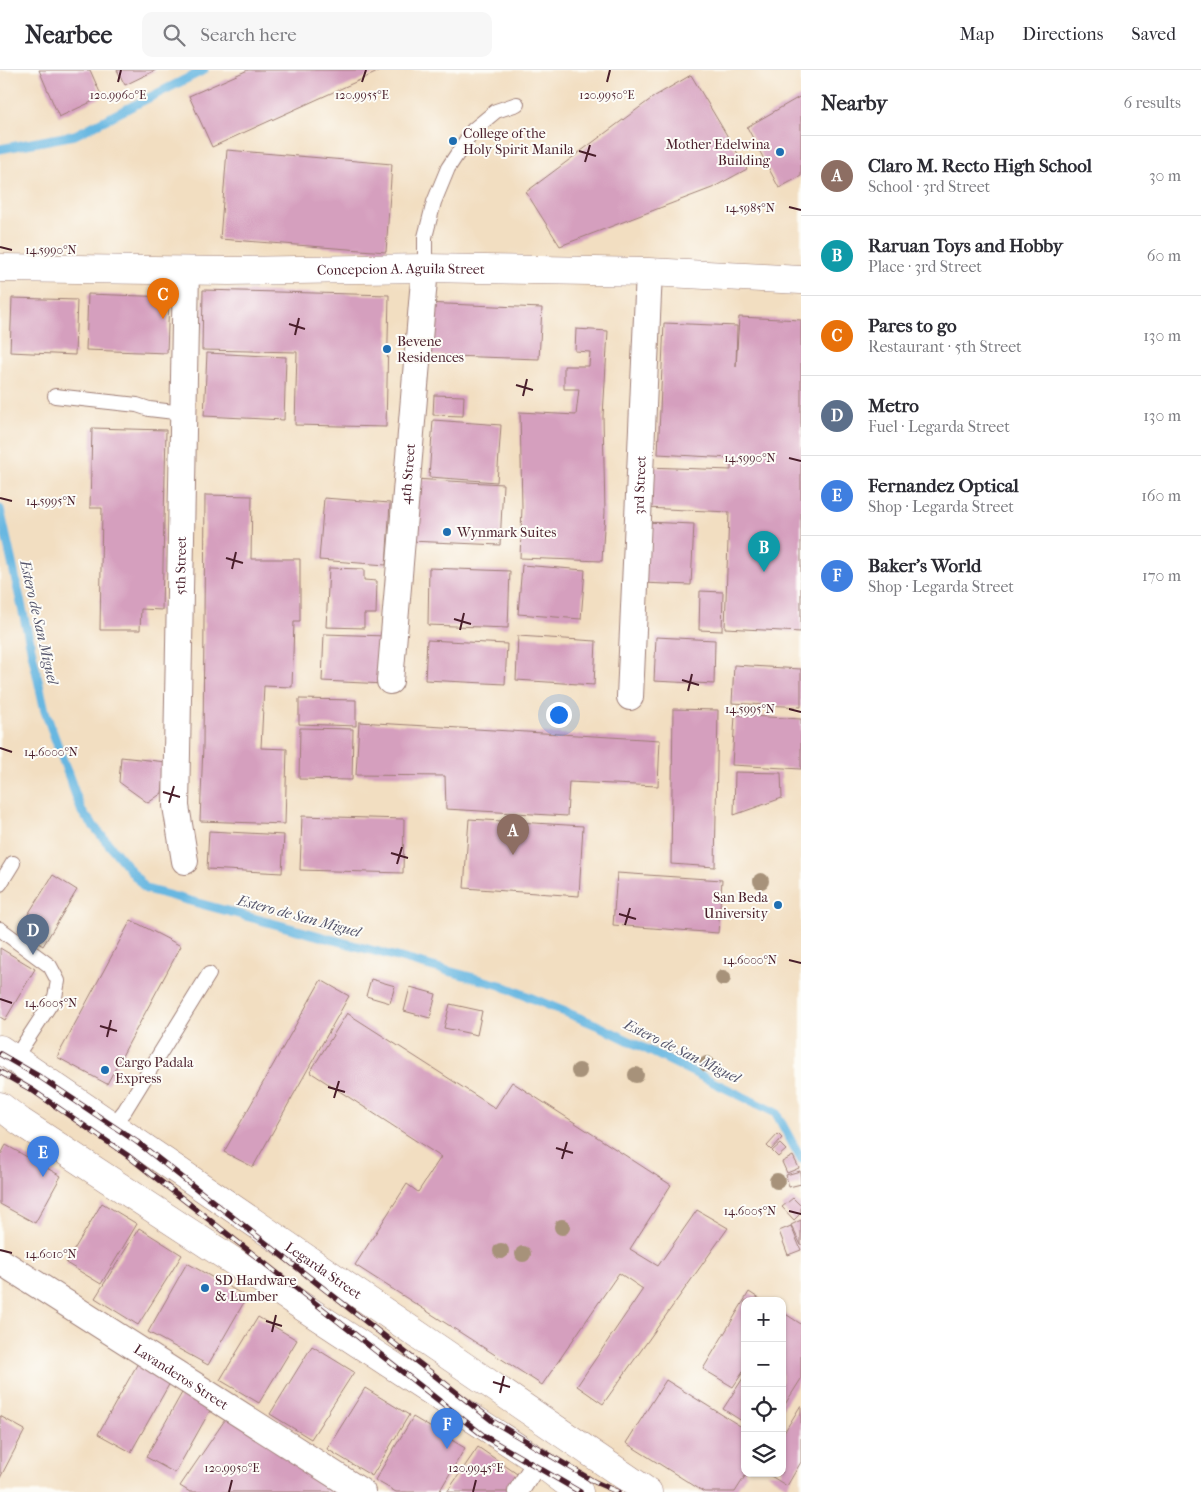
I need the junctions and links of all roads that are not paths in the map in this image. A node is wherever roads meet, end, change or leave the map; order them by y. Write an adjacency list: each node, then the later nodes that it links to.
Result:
1 (517, 104): 3 (lane)
2 (0, 268): 4 (main road, Concepcion A. Aguila Street)
3 (425, 268): 4 (main road, Concepcion A. Aguila Street); 5 (main road, Concepcion A. Aguila Street); 9 (street, 4th Street)
4 (186, 270): 8 (street, 5th Street)
5 (649, 272): 6 (main road, Concepcion A. Aguila Street); 10 (street, 3rd Street)
6 (801, 280)
7 (55, 396): 8 (lane)
8 (183, 413): 11 (street, 5th Street)
9 (390, 681)
10 (630, 696)
11 (186, 861)
12 (13, 863): 13 (lane)
13 (0, 884)
14 (0, 929): 16 (lane)
15 (209, 974): 18 (lane)
16 (7, 1054): 18 (main road, Legarda Street)
17 (0, 1106): 20 (main road)
18 (113, 1125): 24 (main road, Legarda Street)
19 (0, 1261): 21 (street, Lavanderos Street)
20 (538, 1461): 22 (street); 23 (main road)
21 (362, 1492)
22 (518, 1492)
23 (579, 1492)
24 (648, 1492)

